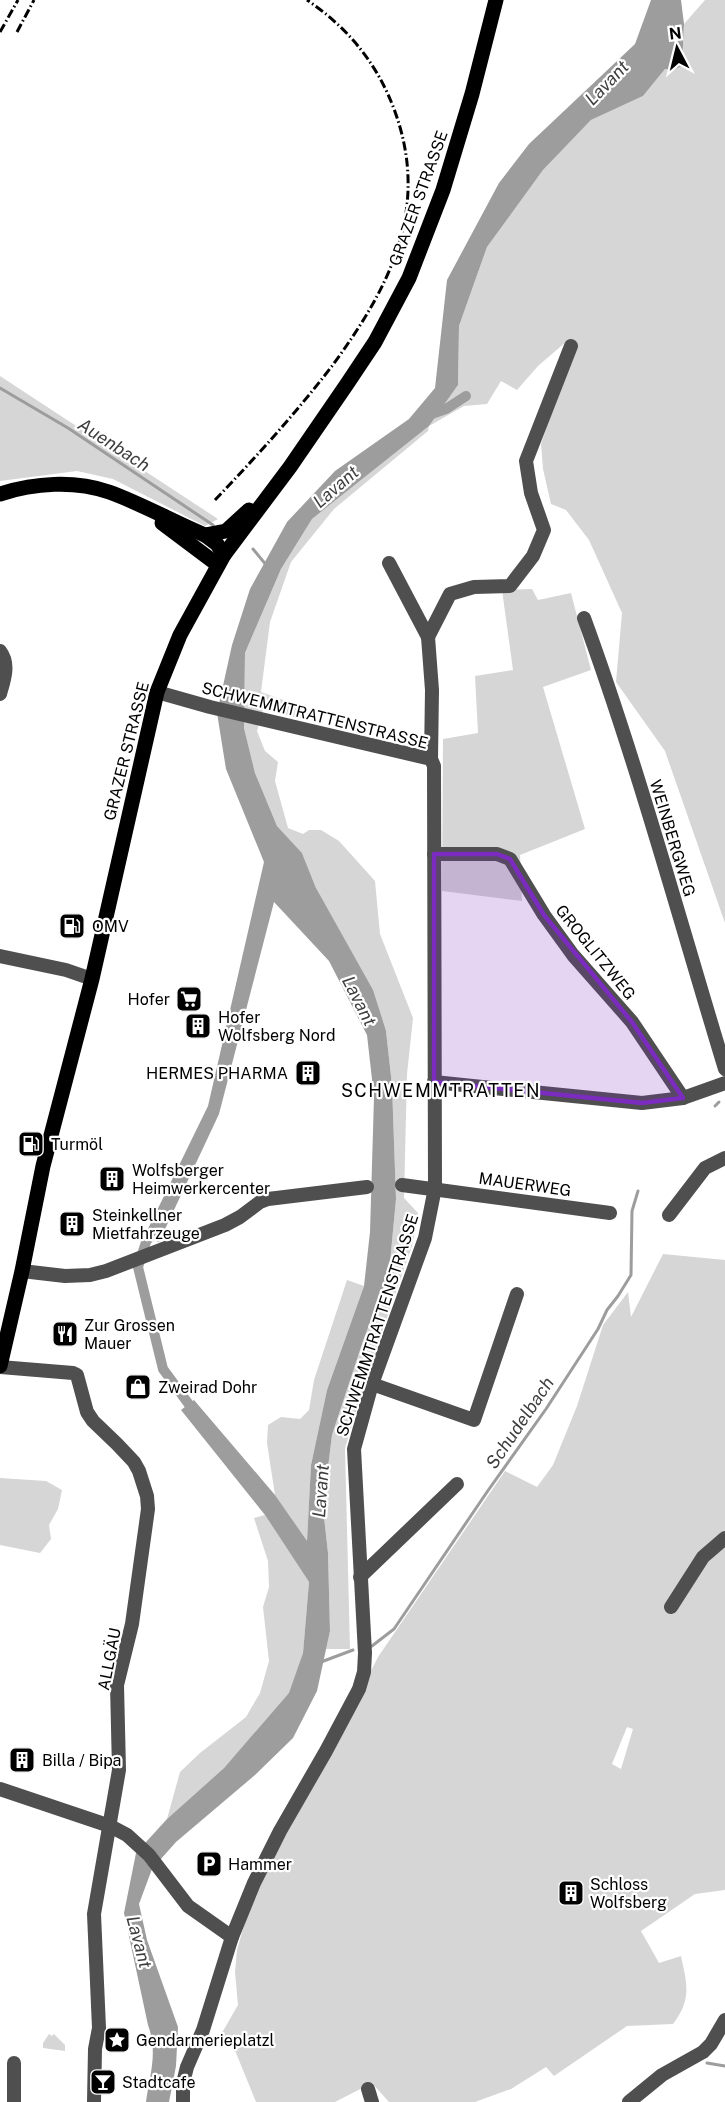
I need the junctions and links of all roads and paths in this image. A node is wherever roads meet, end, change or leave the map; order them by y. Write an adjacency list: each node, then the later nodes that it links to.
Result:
1 (496, 0): 3 (main road, GRAZER STRASSE)
2 (571, 346): 10 (street)
3 (272, 490): 6 (main road); 7 (main road, GRAZER STRASSE)
4 (0, 494): 5 (main road)
5 (140, 507): 6 (main road); 7 (main road)
6 (205, 535): 7 (main road)
7 (221, 560): 12 (main road, GRAZER STRASSE)
8 (389, 563): 10 (street)
9 (584, 618): 18 (street, WEINBERGWEG)
10 (428, 637): 14 (street)
11 (0, 651): 13 (street)
12 (157, 692): 14 (street, SCHWEMMTRATTENSTRASSE); 17 (main road, GRAZER STRASSE)
13 (0, 694)
14 (431, 759): 15 (street, SCHWEMMTRATTENSTRASSE)
15 (434, 854): 19 (street, SCHWEMMTRATTENSTRASSE); 23 (street, GROGLITZWEG)
16 (0, 956): 17 (street)
17 (92, 979): 30 (main road, GRAZER STRASSE)
18 (725, 1069)
19 (434, 1082): 23 (street); 27 (street, SCHWEMMTRATTENSTRASSE)
20 (725, 1083): 21 (street)
21 (712, 1089): 22 (street); 23 (street)
22 (725, 1096)
23 (683, 1098)
24 (725, 1158): 29 (street)
25 (402, 1185): 27 (street, MAUERWEG)
26 (367, 1187): 30 (street)
27 (435, 1188): 28 (street, MAUERWEG); 33 (street, SCHWEMMTRATTENSTRASSE)
28 (610, 1213)
29 (669, 1215)
30 (22, 1271): 32 (main road, GRAZER STRASSE)
31 (517, 1294): 33 (street)
32 (0, 1366): 39 (street, ALLGÄU)
33 (372, 1384): 36 (street, SCHWEMMTRATTENSTRASSE)
34 (457, 1484): 36 (street)
35 (725, 1538): 37 (street)
36 (360, 1577): 40 (street, SCHWEMMTRATTENSTRASSE)
37 (671, 1607)
38 (0, 1789): 39 (street)
39 (110, 1826): 40 (street); 44 (street, ALLGÄU)
40 (232, 1937): 45 (street, SCHWEMMTRATTENSTRASSE)
41 (725, 2020): 46 (street)
42 (14, 2063): 43 (street)
43 (14, 2102)
44 (94, 2102)
45 (183, 2102)
46 (629, 2102)

